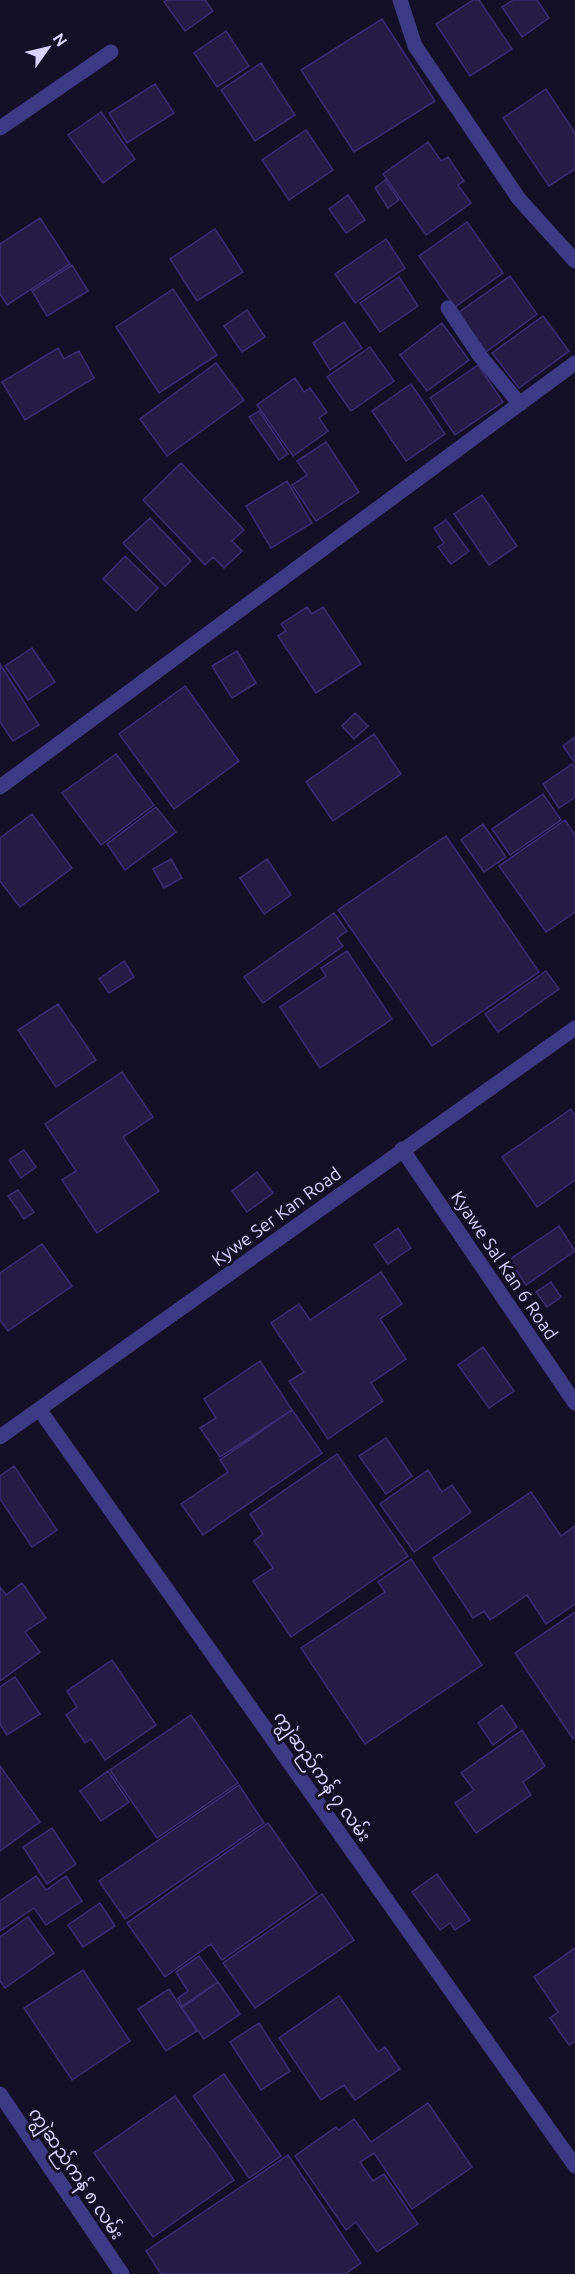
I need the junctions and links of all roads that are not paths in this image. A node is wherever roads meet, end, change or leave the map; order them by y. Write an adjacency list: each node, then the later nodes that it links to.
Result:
1 (400, 0): 4 (street)
2 (111, 52): 3 (street)
3 (0, 128)
4 (575, 261)
5 (448, 308): 7 (street)
6 (575, 363): 7 (street)
7 (520, 404): 8 (street)
8 (0, 788)
9 (575, 1028): 10 (street, Kywe Ser Kan Road)
10 (402, 1149): 11 (street, Kyawe Sal Kan 6 Road); 12 (street, Kywe Ser Kan Road)
11 (575, 1403)
12 (39, 1409): 13 (street, Kywe Ser Kan Road); 15 (street, ကျွဲဆည်ကန် ၇ လမ်း)
13 (0, 1437)
14 (0, 2094): 16 (street, ကျွဲဆည်ကန် ၈ လမ်း)
15 (575, 2166)
16 (122, 2274)

